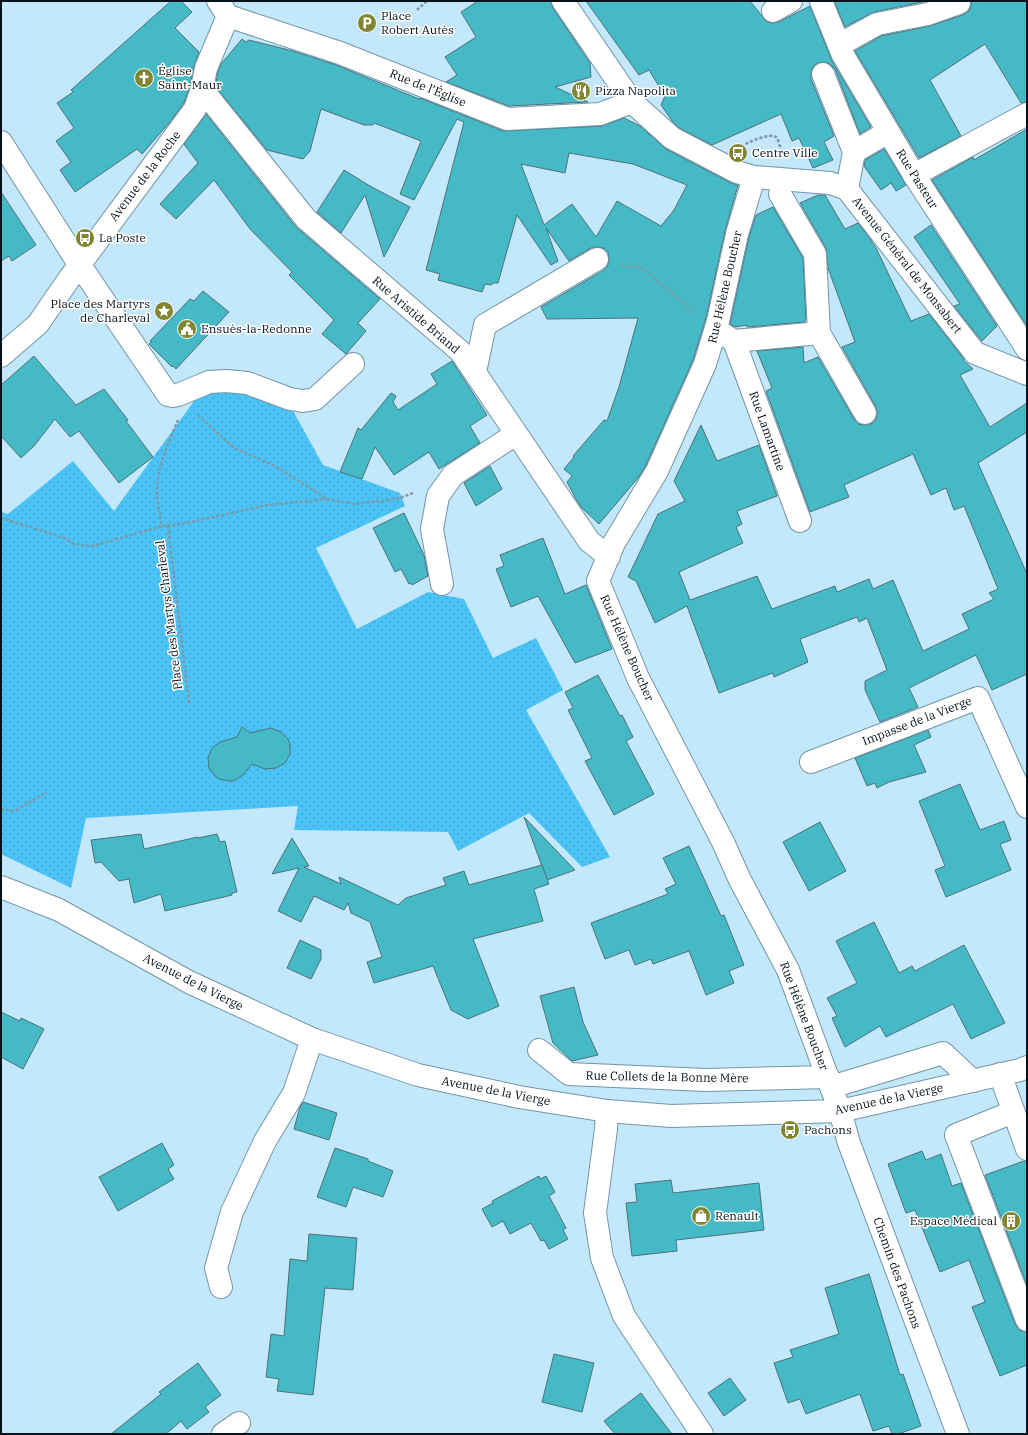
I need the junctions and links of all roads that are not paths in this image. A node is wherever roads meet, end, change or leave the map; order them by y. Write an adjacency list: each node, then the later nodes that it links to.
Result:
1 (562, 1): 8 (street, Avenue Général de Monsabert)
2 (821, 1): 5 (street, Rue Pasteur)
3 (959, 3): 5 (street)
4 (223, 8): 7 (street, Avenue de la Roche); 8 (street, Rue de l’Église)
5 (839, 45): 10 (street, Rue Pasteur)
6 (823, 74): 12 (street)
7 (202, 89): 18 (street, Avenue de la Roche); 25 (street, Rue Aristide Briand)
8 (632, 102): 14 (street, Avenue Général de Monsabert)
9 (1027, 114): 13 (street)
10 (888, 132): 12 (street); 13 (street, Rue Pasteur)
11 (1, 142): 18 (street)
12 (854, 152): 15 (street)
13 (914, 175): 22 (street, Rue Pasteur)
14 (754, 177): 15 (street, Avenue Général de Monsabert); 19 (street, Rue Hélène Boucher)
15 (847, 189): 26 (street, Avenue Général de Monsabert)
16 (780, 194): 20 (street)
17 (597, 259): 25 (street)
18 (79, 264): 23 (street, Avenue de la Roche); 24 (street)
19 (716, 330): 21 (street); 30 (street, Rue Hélène Boucher)
20 (819, 333): 21 (street); 27 (street)
21 (734, 341): 29 (street, Rue Lamartine)
22 (1027, 349)
23 (1, 356)
24 (353, 364)
25 (475, 372): 28 (street, Rue Aristide Briand)
26 (1027, 374)
27 (866, 413)
28 (516, 434): 30 (street, Rue Aristide Briand); 31 (street)
29 (800, 521)
30 (609, 557): 40 (street, Rue Hélène Boucher)
31 (442, 584)
32 (811, 762): 33 (street, Impasse de la Vierge)
33 (1027, 806)
34 (1, 887): 35 (street, Avenue de la Vierge)
35 (312, 1039): 41 (street, Avenue de la Vierge); 45 (street)
36 (539, 1050): 40 (street, Rue Collets de la Bonne Mère)
37 (1027, 1067): 38 (street, Avenue de la Vierge)
38 (1000, 1074): 39 (street, Avenue de la Vierge); 43 (street)
39 (973, 1081): 40 (street, Rue Collets de la Bonne Mère); 42 (street, Avenue de la Vierge)
40 (829, 1082): 42 (street, Rue Hélène Boucher)
41 (607, 1111): 42 (street, Avenue de la Vierge); 47 (street)
42 (840, 1111): 48 (street, Chemin des Pachons)
43 (1013, 1112): 44 (street); 46 (street)
44 (1027, 1149)
45 (221, 1287)
46 (1027, 1320)
47 (702, 1434)
48 (958, 1434)

